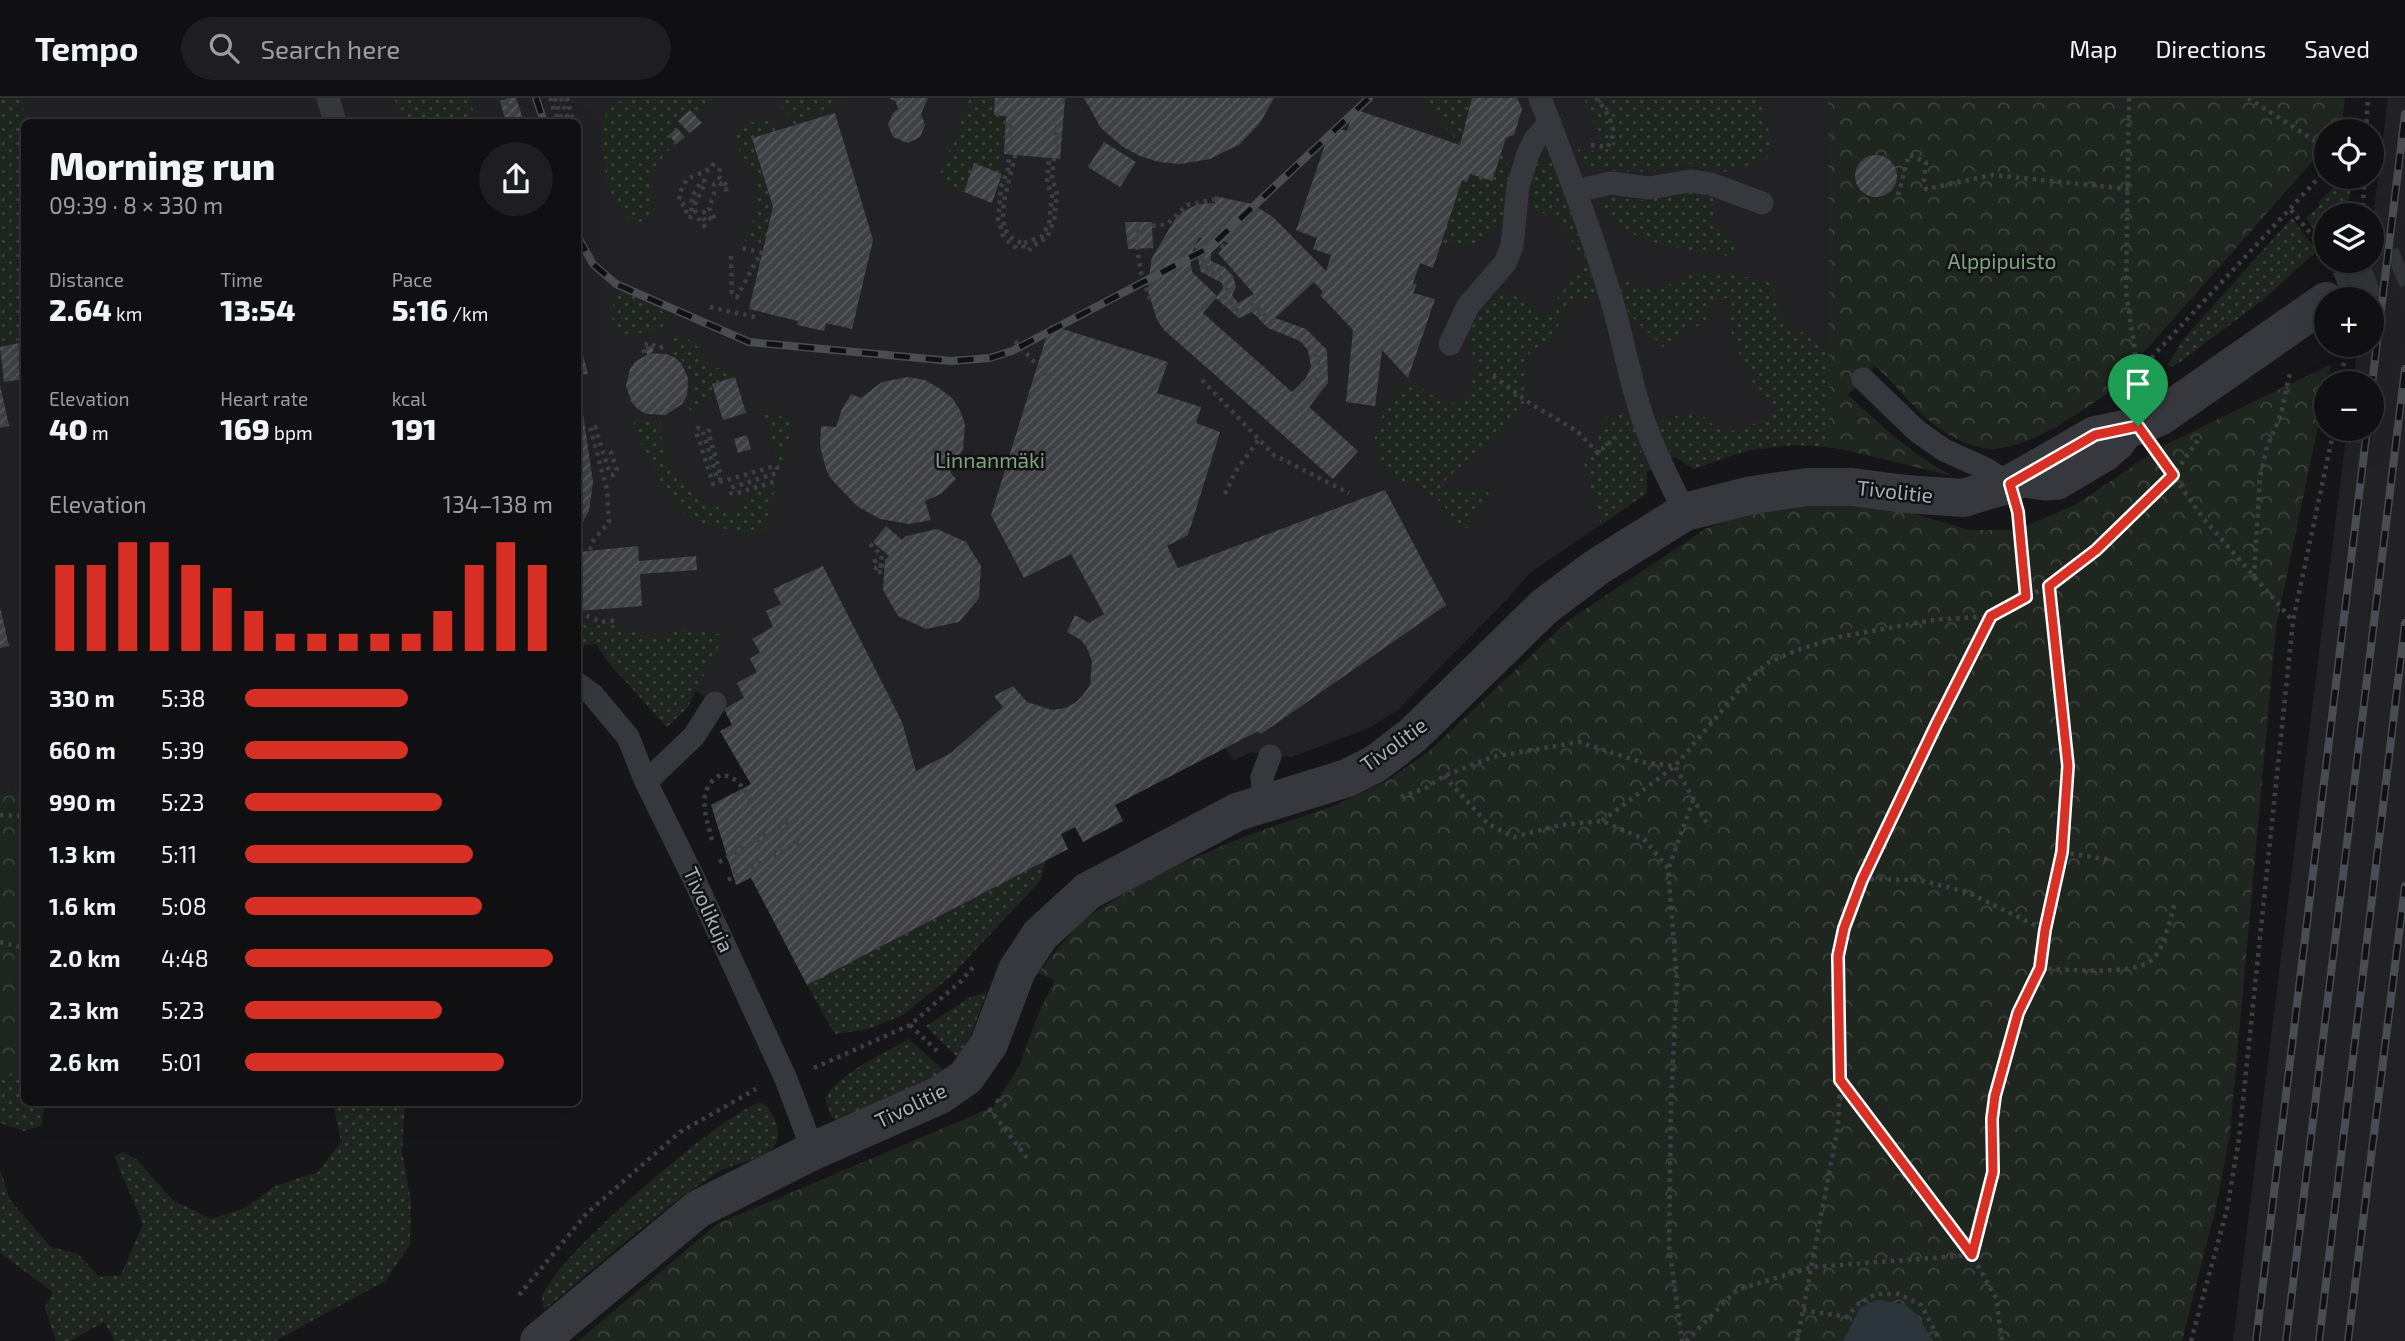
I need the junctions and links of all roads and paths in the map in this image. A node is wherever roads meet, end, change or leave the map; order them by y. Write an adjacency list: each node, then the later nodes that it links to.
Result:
1 (328, 98): 10 (lane)
2 (553, 98): 13 (path)
3 (564, 98): 14 (path); 15 (path)
4 (1540, 98): 18 (lane)
5 (1596, 98): 20 (path)
6 (2129, 98): 26 (path)
7 (2248, 98): 19 (path)
8 (2368, 98): 17 (path)
9 (1058, 118): 38 (path)
10 (334, 119)
11 (509, 119): 12 (path)
12 (519, 119)
13 (559, 119)
14 (568, 119)
15 (572, 119)
16 (1014, 119): 38 (path)
17 (2365, 119)
18 (1550, 123): 27 (lane); 45 (lane)
19 (2314, 140)
20 (1588, 143)
21 (1015, 155): 35 (path)
22 (1049, 157): 35 (path)
23 (714, 163): 24 (path)
24 (721, 165)
25 (2314, 184): 31 (path)
26 (2129, 189): 28 (path); 49 (path)
27 (1576, 191): 30 (lane); 55 (lane)
28 (1898, 195)
29 (1215, 199): 33 (path)
30 (1762, 203)
31 (2291, 210): 32 (path); 49 (path)
32 (2314, 238)
33 (1136, 240): 34 (path); 40 (path)
34 (1127, 242)
35 (1024, 243): 38 (path)
36 (738, 247): 39 (path)
37 (1224, 247): 54 (path)
38 (1023, 251)
39 (731, 256)
40 (1150, 299)
41 (710, 307): 43 (path)
42 (2314, 309): 56 (street, Tivolitie)
43 (755, 317)
44 (1014, 341): 51 (path)
45 (1450, 344)
46 (668, 346): 47 (path)
47 (644, 353)
48 (2291, 370): 70 (path)
49 (2138, 372): 56 (path)
50 (1493, 376): 55 (path)
51 (1049, 377)
52 (1863, 379): 63 (lane)
53 (1202, 380): 58 (path)
54 (1300, 398)
55 (1643, 418): 66 (lane)
56 (2138, 426): 61 (path); 63 (street, Tivolitie)
57 (710, 429): 62 (path)
58 (1259, 439): 64 (path); 65 (path)
59 (2331, 441): 76 (path)
60 (612, 451): 68 (path)
61 (2173, 475): 70 (path); 71 (path)
62 (777, 481)
63 (2010, 484): 66 (street, Tivolitie); 72 (path)
64 (1349, 493)
65 (1225, 494)
66 (1685, 512): 85 (street, Tivolitie)
67 (870, 544): 69 (path)
68 (590, 550)
69 (884, 572)
70 (2253, 577): 76 (path)
71 (2049, 586): 72 (path); 93 (path)
72 (2026, 597): 74 (path)
73 (581, 615): 75 (path)
74 (1991, 616): 80 (path); 99 (path)
75 (619, 620)
76 (2292, 621): 118 (path)
77 (581, 686): 82 (lane, Tivolikuja)
78 (715, 703): 82 (lane)
79 (1270, 756): 85 (lane)
80 (1675, 766): 81 (path); 84 (path); 89 (path)
81 (1444, 776): 83 (path); 89 (path)
82 (646, 782): 106 (lane, Tivolikuja)
83 (1400, 797)
84 (1693, 800): 90 (path); 97 (path)
85 (1264, 802): 108 (street, Tivolitie)
86 (0, 815): 87 (path)
87 (21, 816)
88 (792, 821): 91 (path)
89 (1602, 821): 97 (path)
90 (1709, 827)
91 (766, 834): 94 (path); 96 (path)
92 (802, 841): 98 (path)
93 (2062, 852): 95 (path); 101 (path)
94 (729, 857)
95 (2111, 860)
96 (718, 863)
97 (1668, 868): 114 (path)
98 (735, 875)
99 (1862, 880): 101 (path); 107 (path)
100 (2175, 902): 104 (path)
101 (2045, 930): 104 (path)
102 (0, 942): 103 (path)
103 (21, 946)
104 (2040, 968): 109 (path)
105 (960, 982): 106 (path)
106 (786, 1079): 108 (lane, Tivolikuja); 111 (path)
107 (1840, 1080): 109 (path); 110 (path)
108 (813, 1151): 113 (street, Tivolitie)
109 (1972, 1255): 110 (path); 117 (path)
110 (1812, 1267): 112 (path); 114 (path)
111 (519, 1295)
112 (1803, 1310): 115 (path); 116 (path)
113 (539, 1341)
114 (1684, 1341)
115 (1797, 1341)
116 (1940, 1341)
117 (2002, 1341)
118 (2191, 1341)

